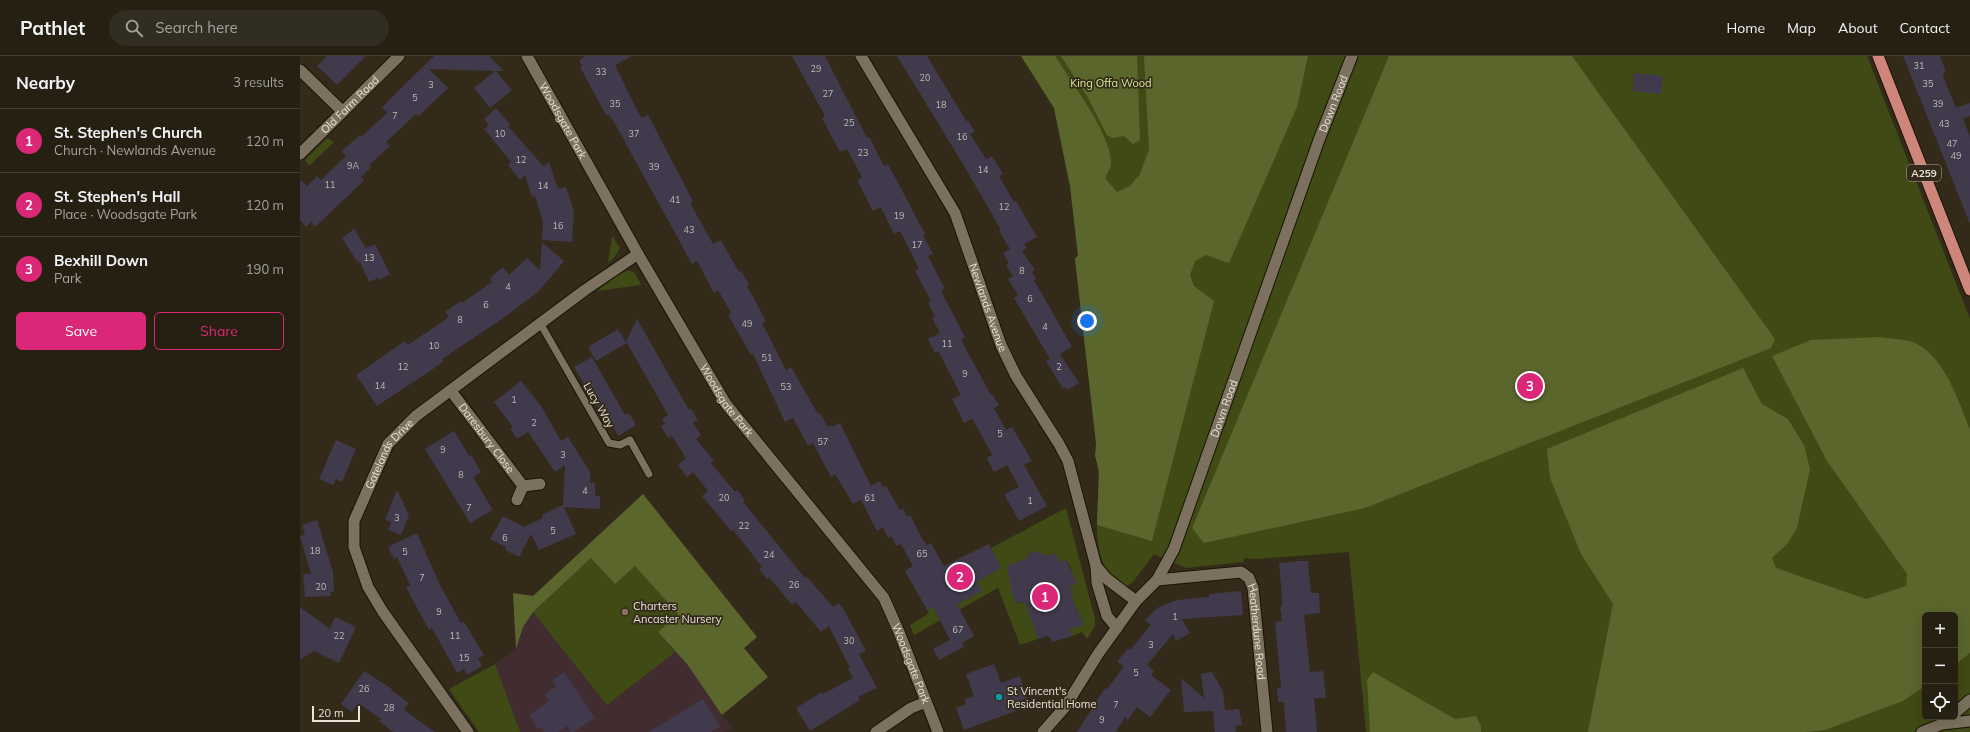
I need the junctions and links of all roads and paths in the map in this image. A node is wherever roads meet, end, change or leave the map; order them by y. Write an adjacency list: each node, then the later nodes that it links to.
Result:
1 (399, 56): 7 (street, Old Farm Road)
2 (527, 56): 9 (street, Woodsgate Park)
3 (861, 56): 18 (street, Newlands Avenue)
4 (1352, 56): 19 (street, Down Road)
5 (1878, 56): 10 (highway, A259)
6 (300, 70): 7 (street)
7 (343, 112): 8 (street, Old Farm Road)
8 (300, 154)
9 (638, 254): 12 (street, Gatelands Drive); 23 (street, Woodsgate Park)
10 (1967, 275): 11 (highway, A259)
11 (1970, 290)
12 (540, 323): 13 (street, Gatelands Drive); 14 (lane, Lucy Way)
13 (451, 390): 16 (street, Daresbury Close); 27 (street, Gatelands Drive)
14 (649, 474)
15 (540, 484): 16 (street)
16 (523, 486): 17 (street)
17 (517, 500)
18 (1096, 566): 20 (street, Newlands Avenue); 21 (street, Newlands Avenue)
19 (1157, 580): 20 (street, Down Road); 31 (street, Heatherdune Road)
20 (1136, 601): 21 (street, Down Road)
21 (1117, 628): 30 (street, Down Road)
22 (1970, 700): 24 (street)
23 (926, 702): 28 (street); 29 (street, Woodsgate Park)
24 (1958, 710)
25 (1946, 720): 26 (street); 32 (street)
26 (1970, 721)
27 (468, 732)
28 (876, 732)
29 (938, 732)
30 (1043, 732)
31 (1267, 732)
32 (1922, 732)

